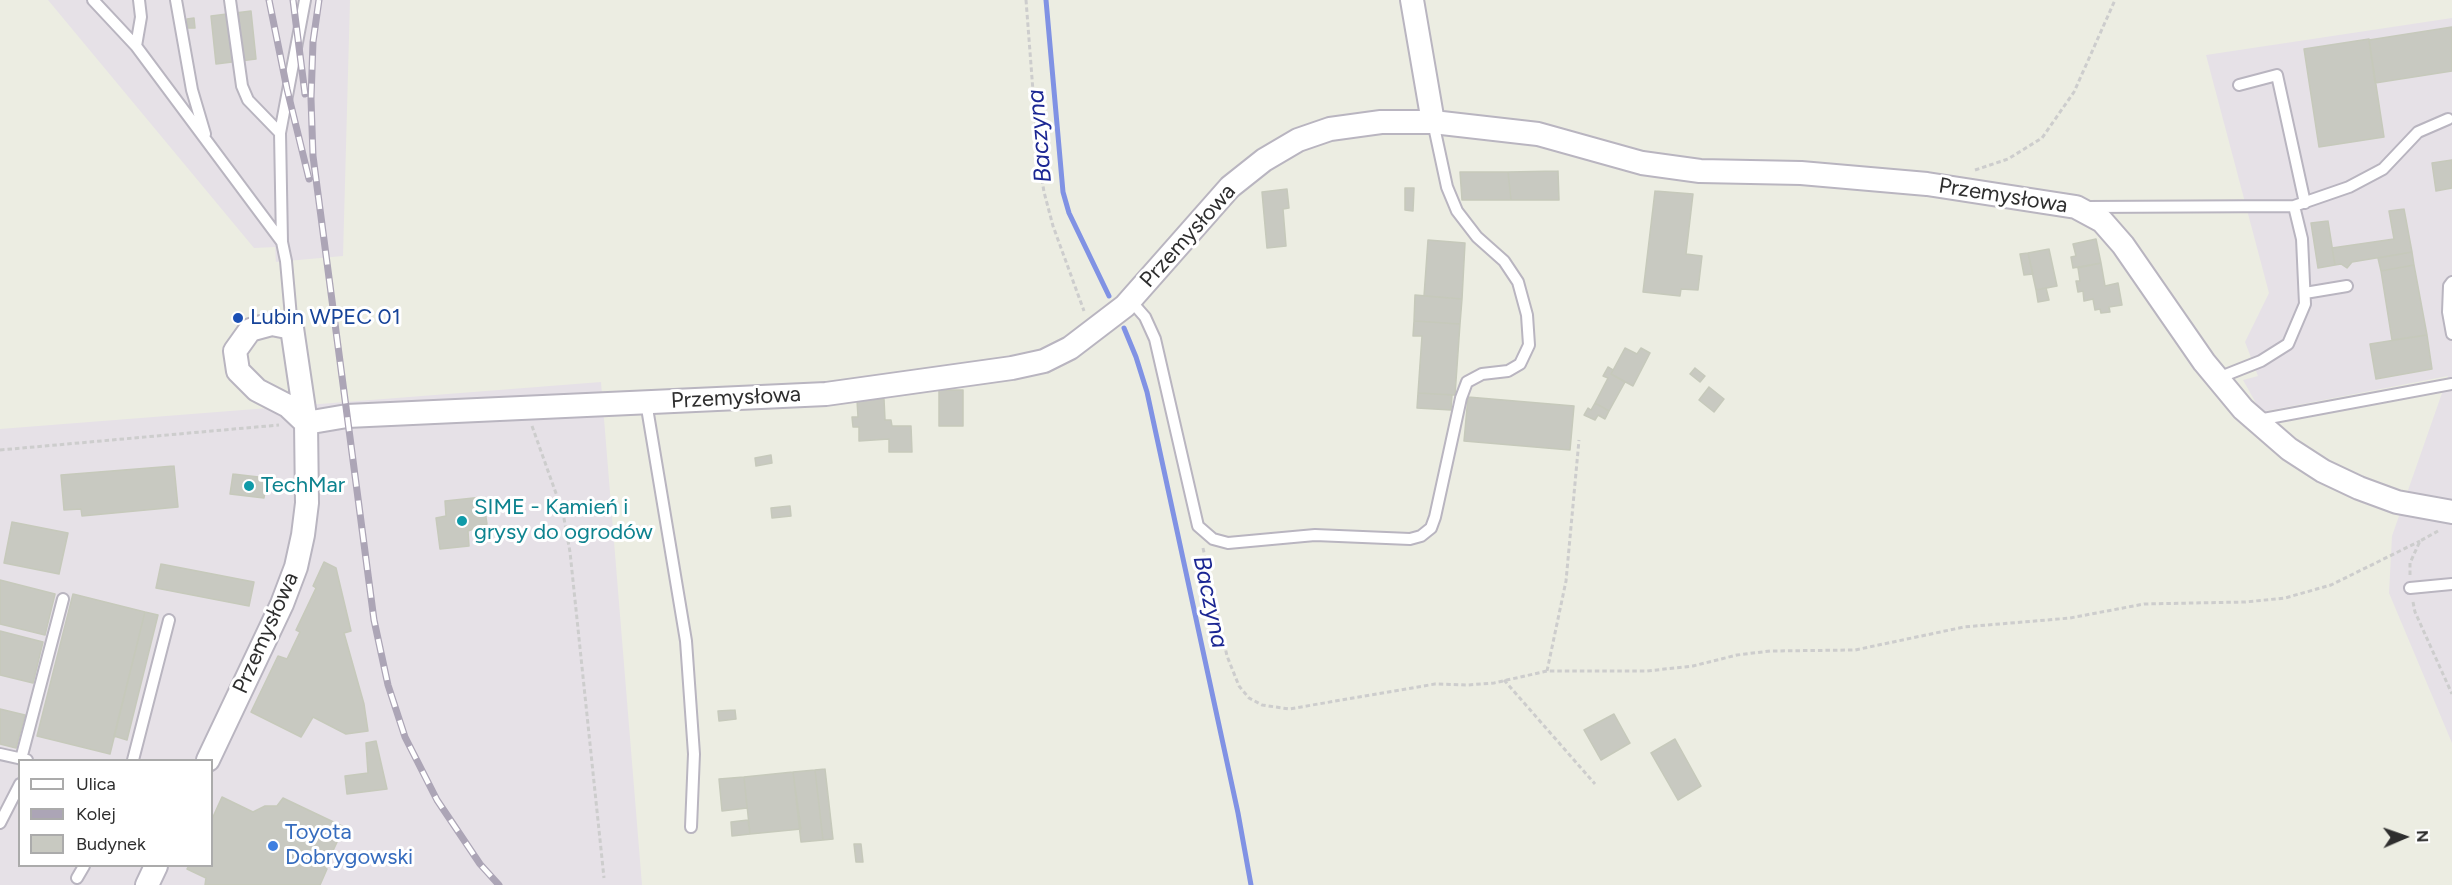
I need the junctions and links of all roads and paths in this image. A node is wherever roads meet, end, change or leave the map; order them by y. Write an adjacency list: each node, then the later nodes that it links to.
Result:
1 (93, 0): 9 (lane)
2 (139, 0): 9 (lane)
3 (176, 0): 14 (lane)
4 (230, 0): 13 (lane)
5 (306, 0): 13 (lane)
6 (1026, 0): 24 (path)
7 (1412, 0): 12 (street)
8 (2115, 0): 15 (path)
9 (136, 46): 14 (lane)
10 (2239, 86): 16 (lane)
11 (2448, 119): 16 (lane)
12 (1433, 122): 17 (street, Przemysłowa); 22 (street, Przemysłowa); 35 (lane)
13 (280, 133): 18 (lane)
14 (207, 142): 18 (lane)
15 (1968, 172)
16 (2300, 205): 17 (lane); 21 (lane)
17 (2076, 207): 26 (street, Przemysłowa)
18 (282, 242): 23 (lane)
19 (2452, 282): 25 (lane)
20 (2347, 286): 21 (lane)
21 (2305, 293): 26 (lane)
22 (1131, 301): 24 (street, Przemysłowa); 35 (lane)
23 (292, 328): 31 (street); 31 (street)
24 (1091, 332): 28 (street, Przemysłowa)
25 (2452, 334)
26 (2217, 379): 30 (street, Przemysłowa)
27 (2452, 384): 30 (lane)
28 (646, 402): 29 (street, Przemysłowa); 51 (lane)
29 (525, 408): 31 (street, Przemysłowa); 55 (path)
30 (2255, 421): 34 (street, Przemysłowa)
31 (306, 423): 33 (path); 47 (street, Przemysłowa)
32 (1579, 440): 41 (path)
33 (0, 450)
34 (2452, 512)
35 (1198, 526): 42 (path)
36 (2420, 541): 41 (path)
37 (2452, 584): 38 (lane)
38 (2410, 588)
39 (63, 599): 45 (lane)
40 (169, 620): 46 (lane)
41 (1546, 671): 42 (path)
42 (1504, 680): 48 (path)
43 (0, 754): 44 (lane)
44 (20, 759)
45 (24, 759)
46 (133, 759)
47 (208, 759)
48 (1595, 783)
49 (18, 788): 50 (lane)
50 (0, 823)
51 (691, 827)
52 (83, 867): 54 (lane)
53 (156, 867): 56 (street)
54 (77, 878)
55 (604, 878)
56 (147, 885)

